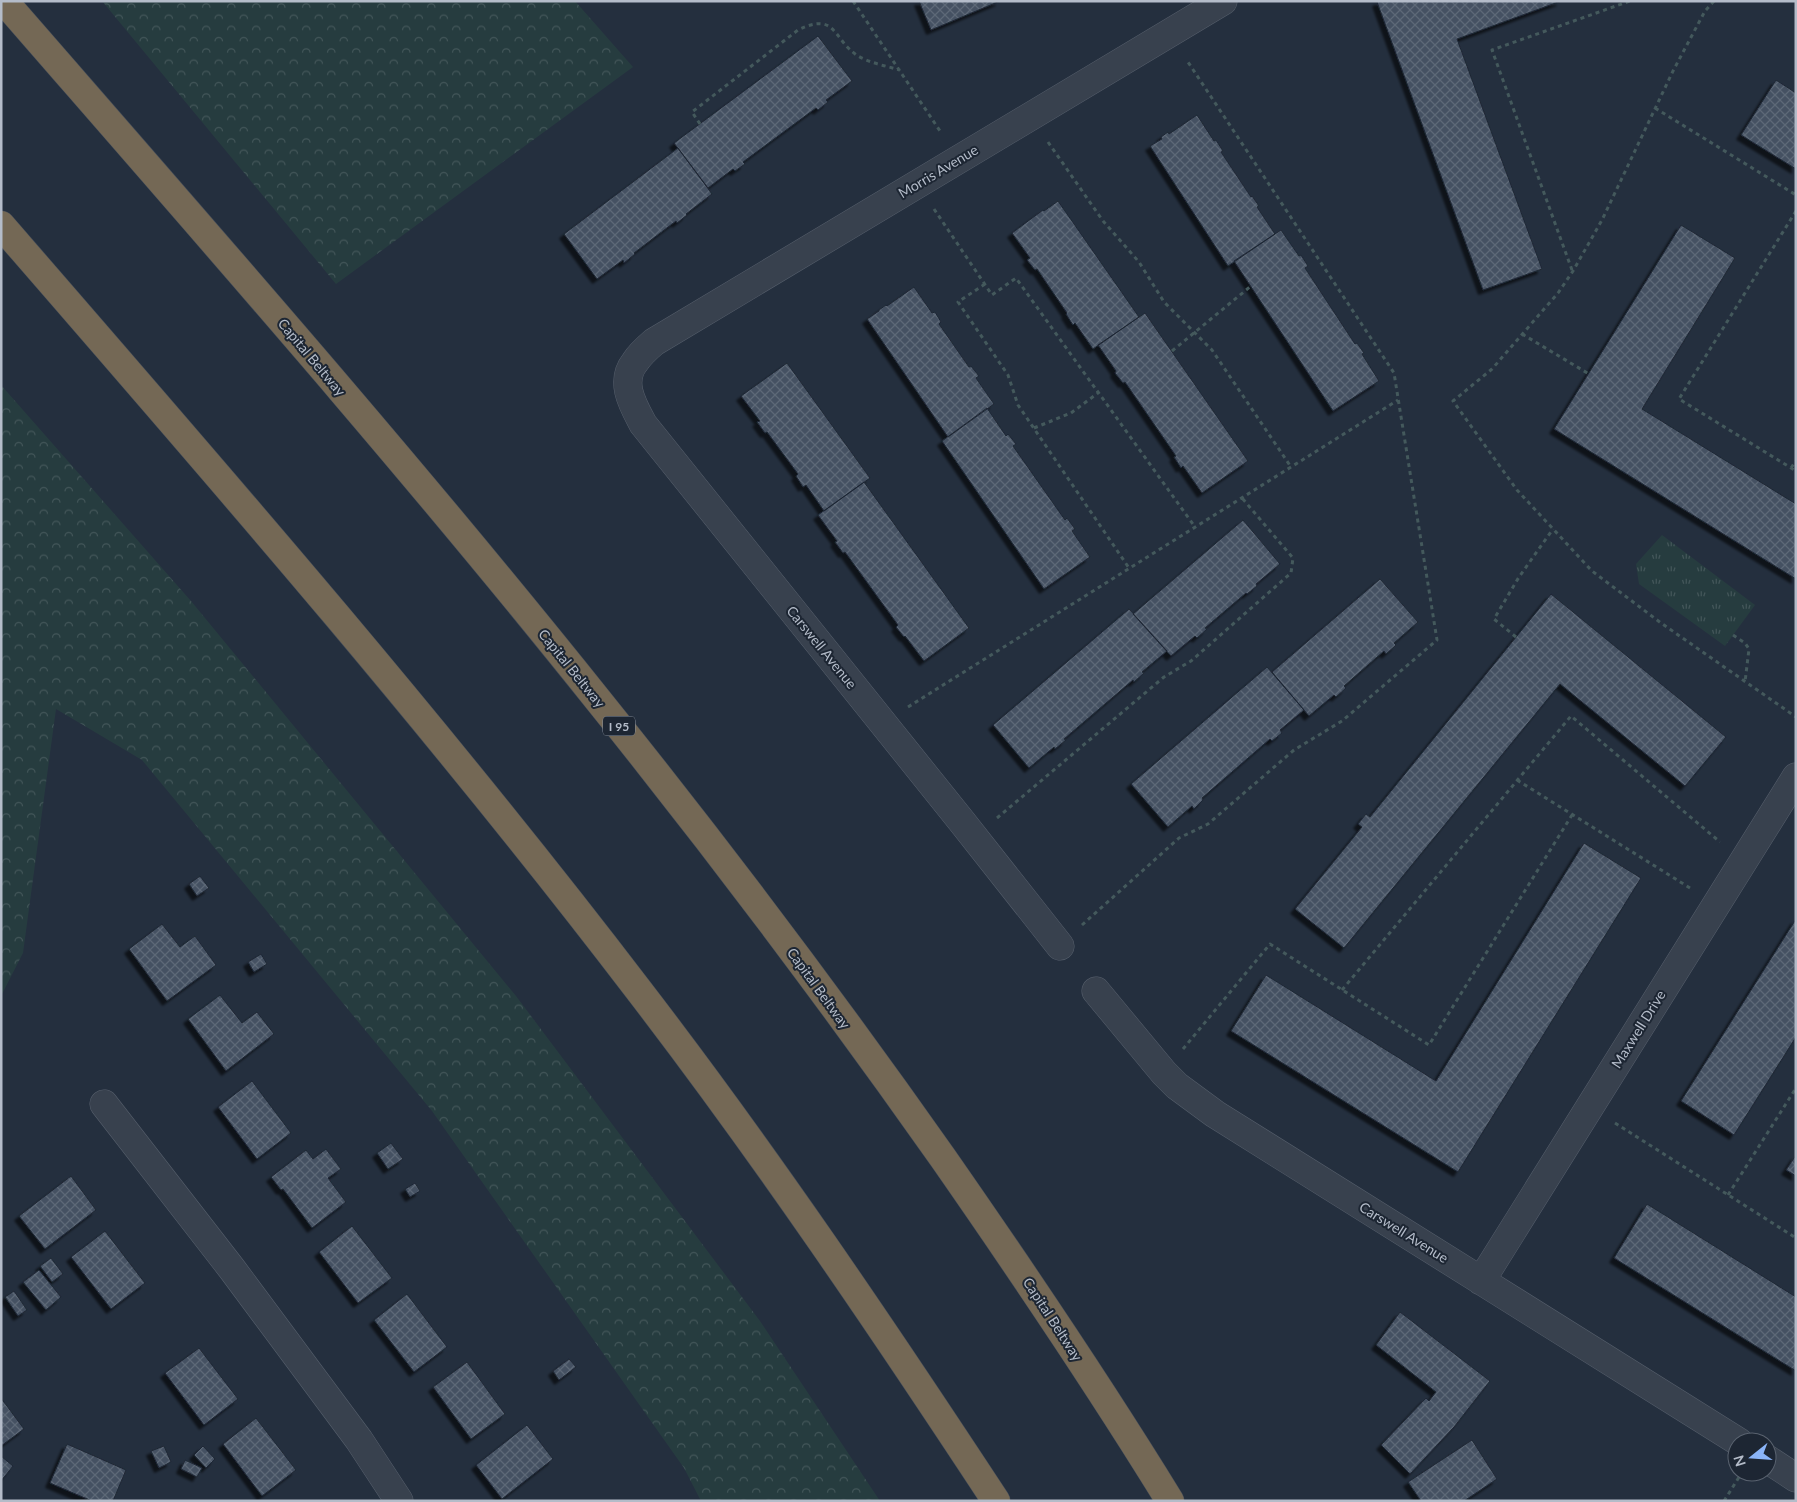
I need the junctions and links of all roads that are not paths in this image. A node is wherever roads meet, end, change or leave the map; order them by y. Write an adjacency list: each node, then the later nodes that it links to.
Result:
1 (4, 1): 15 (highway, Capital Beltway / I 95)
2 (1223, 1): 4 (street, Morris Avenue)
3 (1, 225): 14 (highway)
4 (654, 342): 6 (street, Carswell Avenue)
5 (1796, 777): 9 (street, Maxwell Drive)
6 (1060, 946)
7 (1096, 991): 9 (street, Carswell Avenue)
8 (104, 1104): 13 (street)
9 (1481, 1281): 10 (street, Carswell Avenue)
10 (1727, 1435)
11 (1777, 1466): 12 (street)
12 (1796, 1478)
13 (399, 1501)
14 (996, 1501)
15 (1170, 1501)

